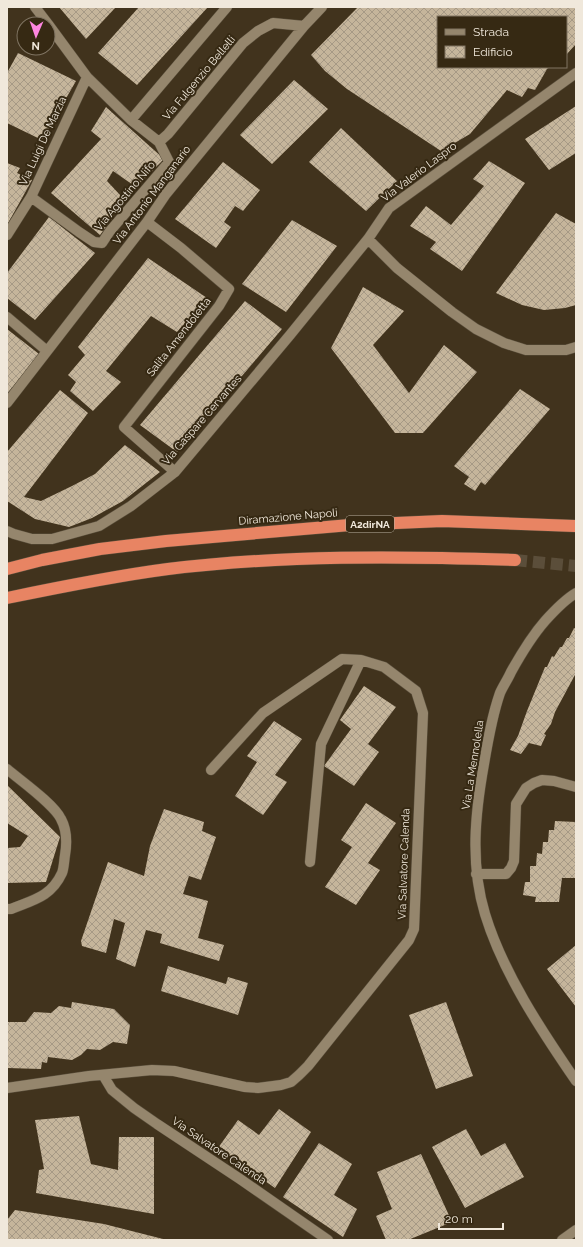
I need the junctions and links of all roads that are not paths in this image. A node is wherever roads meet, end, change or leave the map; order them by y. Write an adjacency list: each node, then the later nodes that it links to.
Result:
1 (35, 7): 4 (street)
2 (227, 7): 9 (street)
3 (322, 7): 5 (street, Via Antonio Manganario)
4 (42, 16)
5 (304, 26): 10 (street, Via Fulgenzio Bellelli); 12 (street, Via Antonio Manganario)
6 (56, 35): 8 (street)
7 (576, 73): 14 (street, Via Valerio Laspro)
8 (87, 77): 9 (street); 11 (street, Via Luigi De Marzia)
9 (131, 120): 10 (street, Via Agostino Nifo)
10 (160, 142): 11 (street, Via Agostino Nifo)
11 (31, 197): 13 (street, Via Luigi De Marzia)
12 (147, 222): 17 (street, Via Antonio Manganario); 19 (street, Salita Amendoletta)
13 (7, 235)
14 (368, 239): 16 (street); 19 (street, Via Gaspare Cervantes)
15 (7, 317): 17 (street)
16 (576, 347)
17 (47, 351): 18 (street, Via Antonio Manganario)
18 (7, 403)
19 (176, 472): 21 (street, Via Gaspare Cervantes)
20 (575, 526): 23 (highway, Diramazione Napoli / A2dirNA)
21 (7, 531)
22 (515, 560): 25 (highway)
23 (7, 569)
24 (576, 593): 31 (street, Via La Mennolella)
25 (7, 598)
26 (361, 660): 28 (street, Via Salvatore Calenda); 30 (street); 33 (street, Via Salvatore Calenda)
27 (7, 770): 32 (street)
28 (211, 770)
29 (576, 787): 31 (street)
30 (310, 862)
31 (476, 874): 34 (street, Via La Mennolella)
32 (7, 909)
33 (104, 1075): 35 (street, Via Salvatore Calenda); 37 (street, Via Salvatore Calenda)
34 (576, 1081)
35 (7, 1088)
36 (576, 1230): 38 (street)
37 (328, 1240)
38 (562, 1240)

